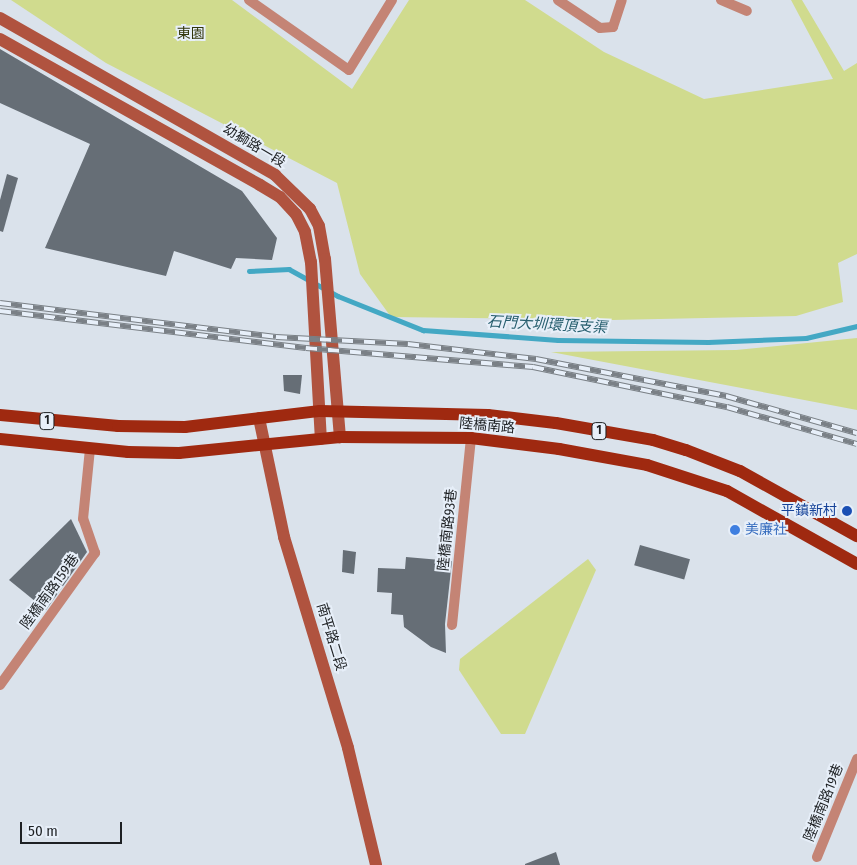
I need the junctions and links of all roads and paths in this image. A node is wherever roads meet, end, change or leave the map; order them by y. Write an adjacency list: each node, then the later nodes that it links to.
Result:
1 (249, 0): 2 (street)
2 (392, 0)
3 (558, 0): 4 (street)
4 (622, 0)
5 (721, 0): 6 (street)
6 (747, 11)
7 (0, 18): 10 (street, 幼獅路一段)
8 (0, 39): 9 (street)
9 (320, 411): 10 (main road, 陸橋南路 / 1); 12 (main road, 陸橋南路 / 1); 16 (street)
10 (339, 411): 13 (street, 幼獅路一段); 19 (main road, 陸橋南路 / 1)
11 (0, 415): 12 (main road, 陸橋南路 / 1)
12 (259, 418): 17 (street, 南平路二段)
13 (340, 437): 14 (main road, 陸橋南路 / 1); 16 (main road, 陸橋南路 / 1)
14 (471, 438): 20 (main road, 陸橋南路 / 1); 21 (street, 陸橋南路93巷)
15 (0, 439): 18 (main road, 1)
16 (321, 439): 17 (main road, 陸橋南路 / 1)
17 (264, 444): 18 (main road, 陸橋南路 / 1); 25 (street, 南平路二段)
18 (90, 449): 22 (street, 陸橋南路159巷)
19 (857, 536)
20 (857, 564)
21 (452, 625)
22 (0, 685)
23 (857, 759): 24 (street, 陸橋南路19巷)
24 (817, 857)
25 (376, 865)

